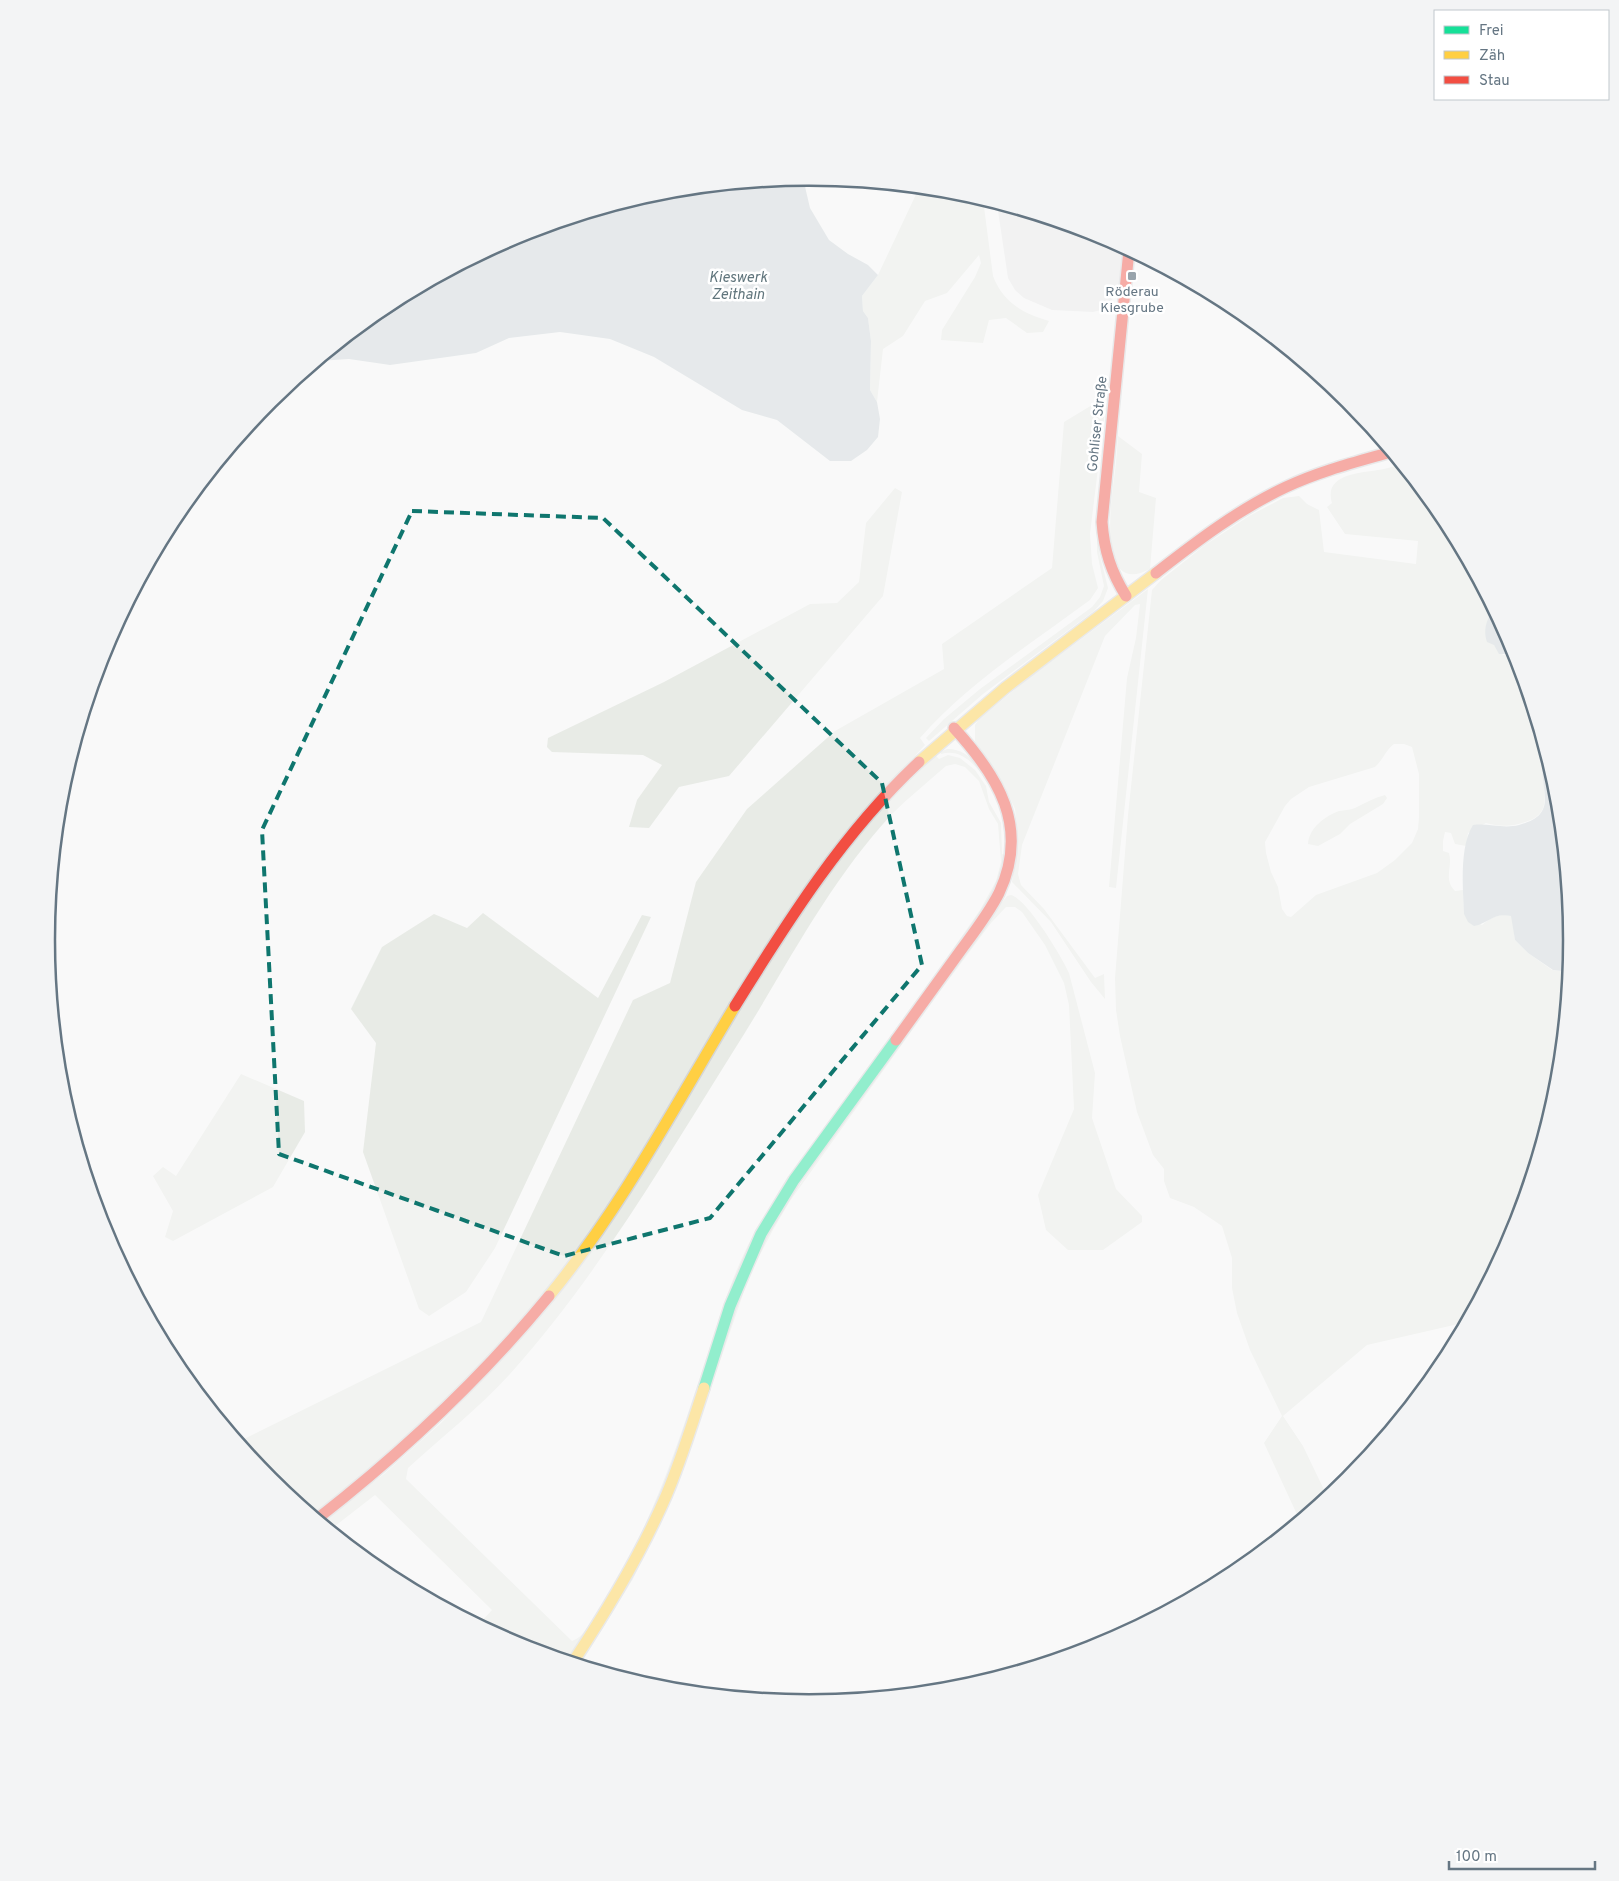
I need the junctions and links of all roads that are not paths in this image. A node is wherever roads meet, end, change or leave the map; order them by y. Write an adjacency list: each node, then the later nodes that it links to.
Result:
1 (1128, 257): 3 (main road, Gohliser Straße)
2 (1386, 454): 3 (main road)
3 (1126, 596): 4 (main road)
4 (954, 728): 5 (main road); 6 (main road)
5 (321, 1516)
6 (576, 1658)

